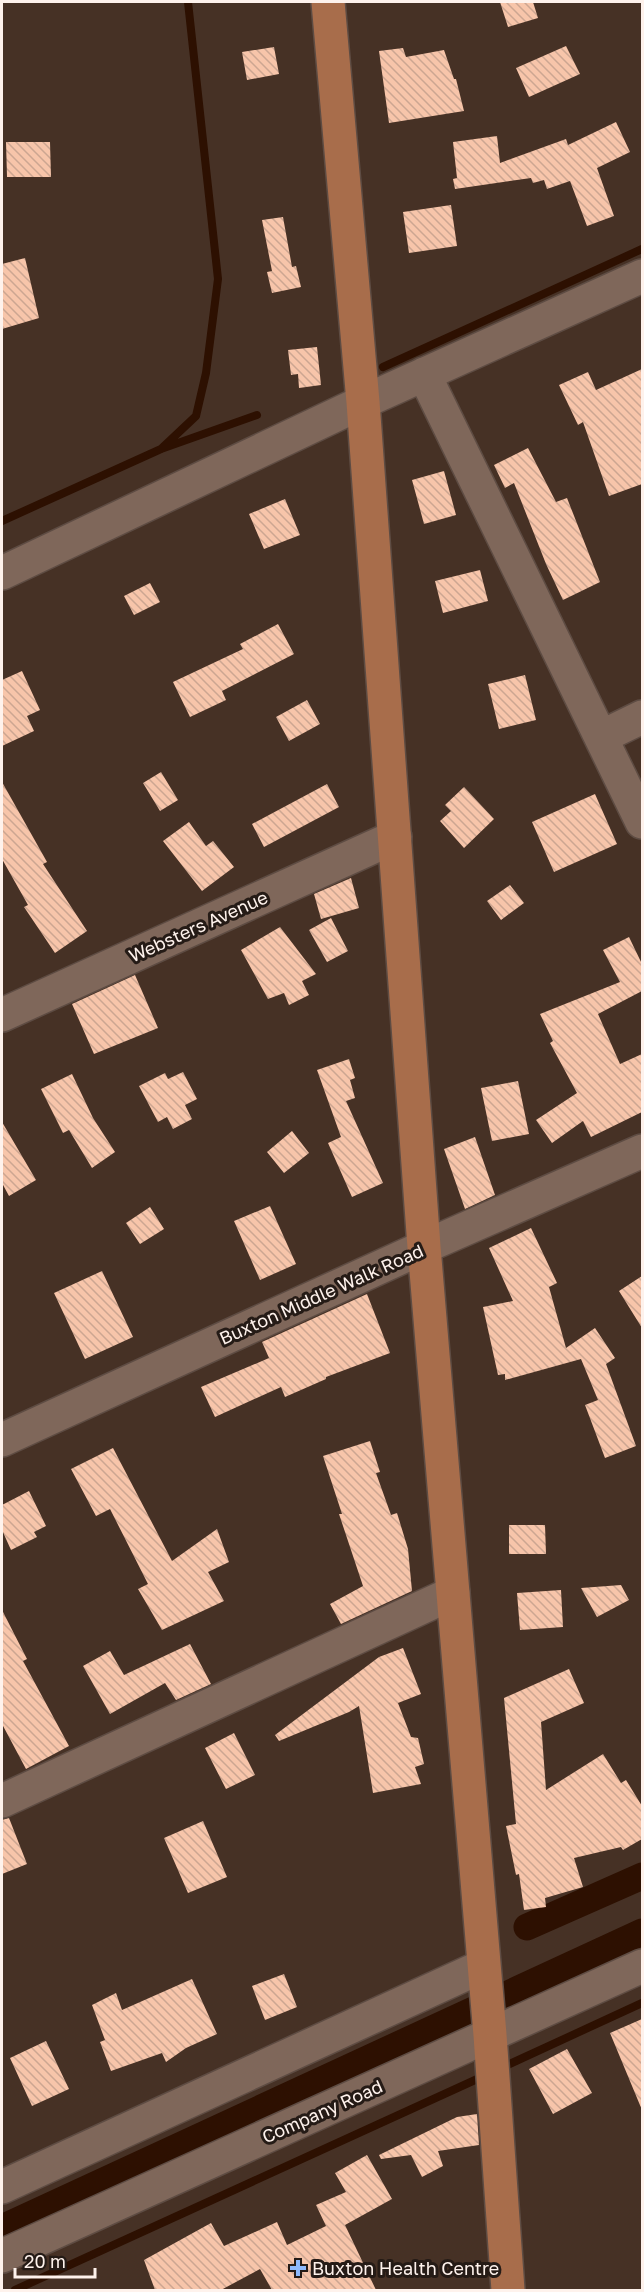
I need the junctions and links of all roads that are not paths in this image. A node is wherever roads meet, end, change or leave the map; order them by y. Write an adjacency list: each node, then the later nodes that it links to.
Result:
1 (328, 2): 4 (main road)
2 (642, 276): 3 (street)
3 (424, 375): 4 (street); 7 (street)
4 (363, 402): 5 (street); 9 (main road)
5 (2, 573)
6 (642, 717): 7 (street)
7 (601, 737): 8 (street)
8 (642, 822)
9 (395, 837): 10 (street, Websters Avenue); 12 (main road)
10 (2, 1015)
11 (642, 1151): 12 (street, Buxton Middle Walk Road)
12 (424, 1247): 13 (street, Buxton Middle Walk Road); 14 (main road)
13 (2, 1440)
14 (453, 1593): 15 (street); 16 (main road)
15 (2, 1801)
16 (483, 1966): 18 (main road); 19 (street)
17 (642, 1966): 18 (street, Company Road)
18 (490, 2036): 20 (street, Company Road); 21 (main road)
19 (2, 2187)
20 (2, 2256)
21 (508, 2290)

